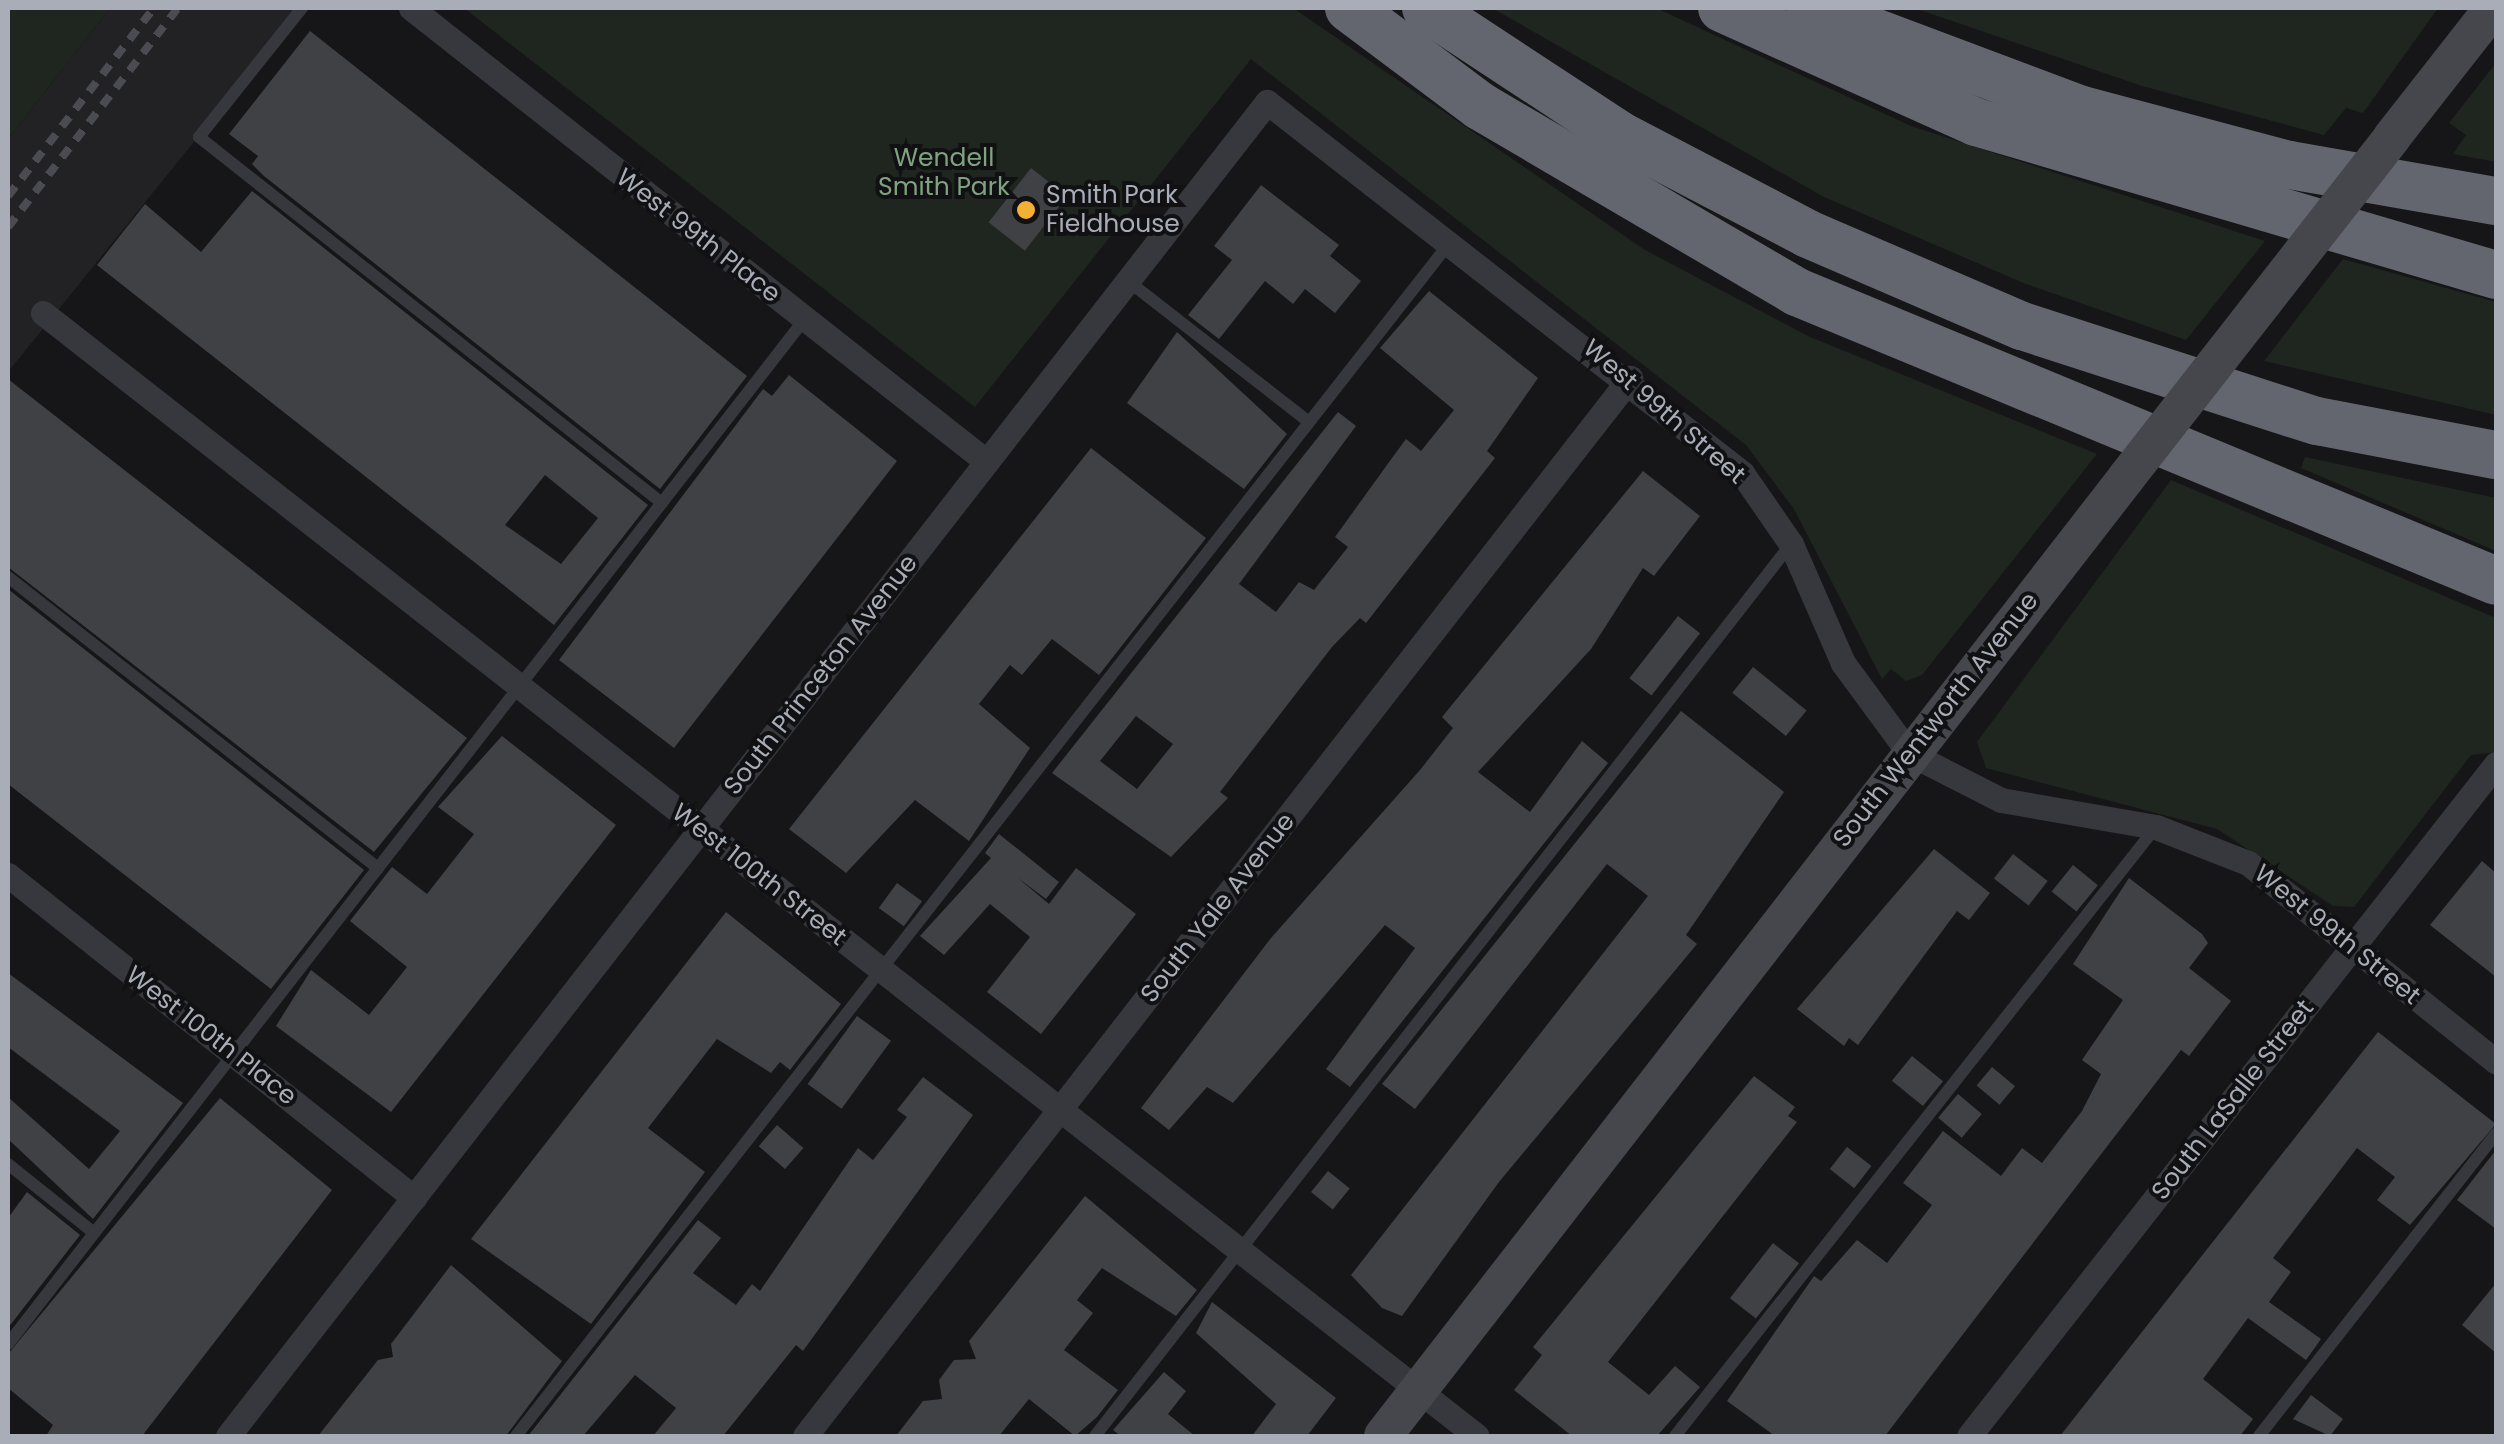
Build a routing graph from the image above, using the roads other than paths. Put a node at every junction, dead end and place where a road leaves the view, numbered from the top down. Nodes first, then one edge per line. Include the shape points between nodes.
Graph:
1 (302, 8) edge
2 (411, 8) edge
3 (1349, 8) edge
4 (1426, 8) edge
5 (1722, 8) edge
6 (1810, 8) edge
7 (2493, 8) edge
8 (1267, 102) joint
9 (2496, 200) edge
10 (1452, 240) junction
11 (2496, 275) edge
12 (1128, 281) junction
13 (43, 314) dead end
14 (804, 320) junction
15 (1630, 378) junction
16 (1310, 422) junction
17 (2496, 455) edge
18 (987, 462) junction
19 (662, 504) junction
20 (1791, 544) junction
21 (8, 577) edge
22 (2496, 581) edge
23 (519, 687) junction
24 (1909, 753) junction
25 (2496, 764) edge
26 (2156, 827) junction
27 (701, 830) junction
28 (378, 868) junction
29 (8, 875) edge
30 (2352, 948) junction
31 (880, 970) junction
32 (234, 1053) junction
33 (2496, 1062) edge
34 (1060, 1111) junction
35 (2496, 1134) edge
36 (8, 1164) edge
37 (414, 1198) junction
38 (94, 1233) junction
39 (1240, 1251) junction
40 (8, 1344) edge
41 (1419, 1391) junction
42 (228, 1436) edge
43 (516, 1436) edge
44 (805, 1436) edge
45 (1095, 1436) edge
46 (1383, 1436) edge
47 (1476, 1436) edge
48 (1675, 1436) edge
49 (1969, 1436) edge
50 (2259, 1436) edge

1 - 19 lane via 199,137
2 - 14 street, West 99th Place
3 - 22 highway via 1511,126 1797,292
4 - 17 highway via 1619,135 1808,234 2022,326 2317,421
5 - 11 highway via 1976,122
6 - 9 highway via 2082,110 2289,165
7 - 24 street, South Wentworth Avenue, bridge
8 - 10 street, West 99th Street
8 - 12 street, South Princeton Avenue
10 - 15 street, West 99th Street
10 - 16 lane
12 - 16 lane
12 - 18 street, South Princeton Avenue
13 - 23 street, West 100th Street
14 - 18 street, West 99th Place
14 - 19 lane
15 - 20 street, West 99th Street via 1742,473
15 - 34 street, South Yale Avenue
16 - 31 lane
18 - 27 street, South Princeton Avenue
19 - 23 lane
20 - 24 street, West 99th Street via 1843,663
20 - 39 lane
21 - 28 lane
23 - 27 street, West 100th Street
23 - 28 lane
24 - 26 street, West 99th Street via 2001,800
24 - 41 street, South Wentworth Avenue
25 - 30 street, South LaSalle Street
26 - 30 street, West 99th Street via 2248,863
26 - 48 lane
27 - 31 street, West 100th Street
27 - 37 street, South Princeton Avenue
28 - 32 lane
29 - 32 street, West 100th Place
30 - 33 street, West 99th Street
30 - 49 street, South LaSalle Street
31 - 34 street, West 100th Street
31 - 43 lane
32 - 37 street, West 100th Place
32 - 38 lane
34 - 39 street, West 100th Street
34 - 44 street, South Yale Avenue
35 - 50 lane
36 - 38 lane
37 - 42 street, South Princeton Avenue
38 - 40 lane
39 - 41 street, West 100th Street
39 - 45 lane
41 - 46 street, South Wentworth Avenue
41 - 47 street, West 100th Street

